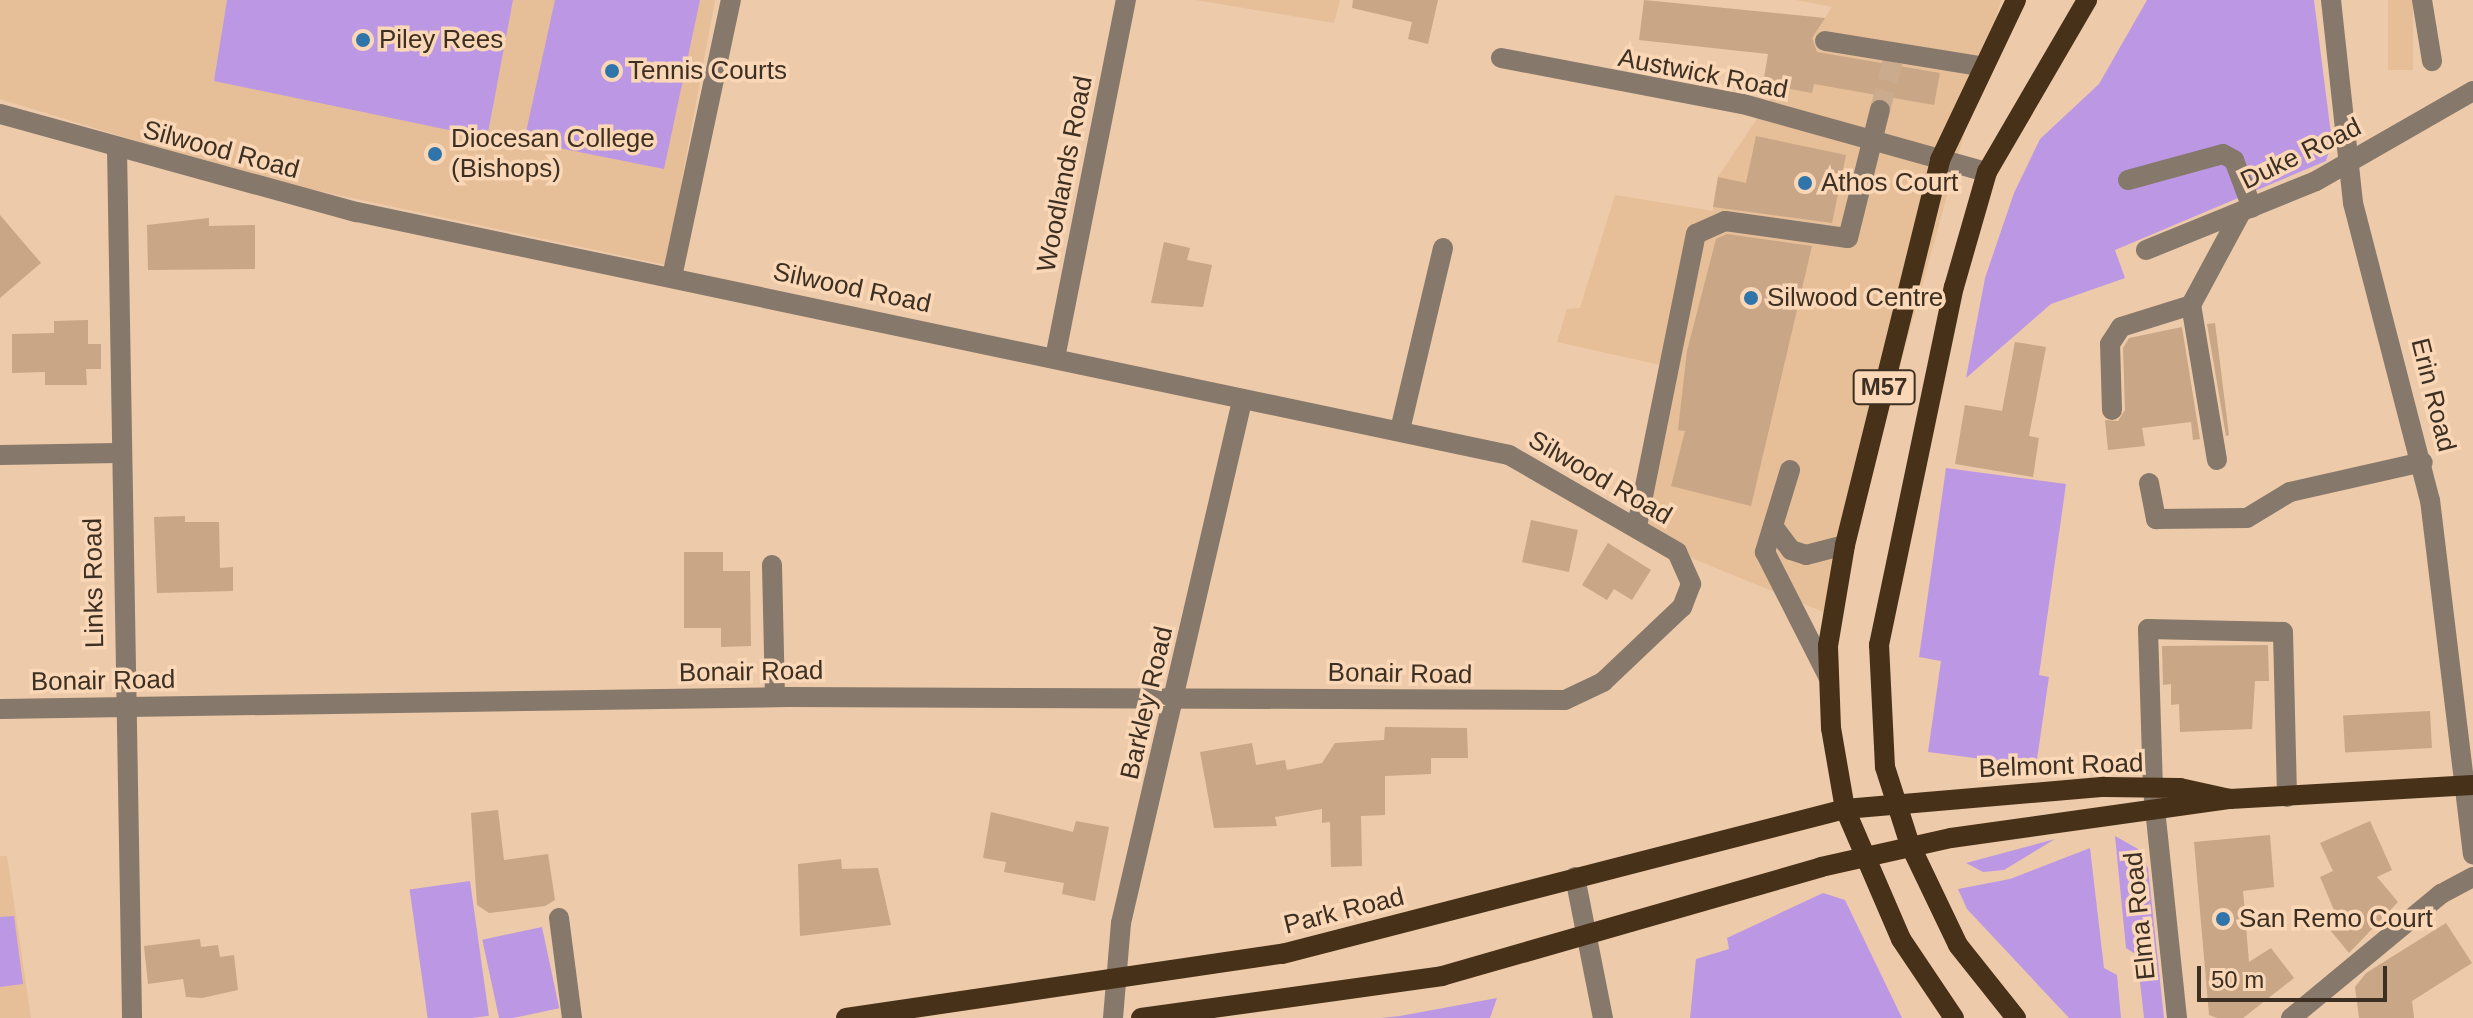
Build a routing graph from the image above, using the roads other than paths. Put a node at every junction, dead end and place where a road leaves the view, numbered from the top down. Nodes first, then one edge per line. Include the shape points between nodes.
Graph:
1 (731, 0) edge
2 (1126, 0) edge
3 (2016, 0) edge
4 (2331, 0) edge
5 (2422, 0) edge
6 (2082, 5) edge
7 (1825, 41) dead end
8 (1501, 58) dead end
9 (2432, 61) dead end
10 (1980, 66) junction
11 (2473, 91) edge
12 (1880, 110) tunnel mouth
13 (0, 114) edge
14 (1873, 140) junction
15 (117, 148) junction
16 (1940, 160) junction
17 (2347, 163) junction
18 (1987, 172) junction
19 (2128, 180) dead end
20 (2246, 210) junction
21 (1443, 248) dead end
22 (2146, 250) dead end
23 (672, 277) junction
24 (2191, 305) junction
25 (1055, 358) junction
26 (1242, 401) junction
27 (2112, 410) dead end
28 (1400, 430) junction
29 (118, 453) junction
30 (0, 455) edge
31 (2217, 460) dead end
32 (2423, 462) junction
33 (1790, 470) dead end
34 (2149, 483) dead end
35 (1637, 526) junction
36 (1773, 526) junction
37 (1845, 545) junction
38 (1677, 552) joint
39 (772, 565) dead end
40 (1828, 676) junction
41 (775, 697) junction
42 (1176, 697) junction
43 (122, 706) junction
44 (0, 709) edge
45 (2470, 786) edge
46 (2287, 797) junction
47 (2154, 799) junction
48 (1894, 802) junction
49 (1845, 809) junction
50 (1910, 845) junction
51 (2473, 854) edge
52 (1865, 856) junction
53 (1575, 877) junction
54 (2473, 877) edge
55 (559, 918) dead end
56 (1587, 938) junction
57 (1115, 982) junction
58 (132, 1018) edge
59 (572, 1018) edge
60 (846, 1018) edge
61 (1113, 1018) edge
62 (1141, 1018) edge
63 (1603, 1018) edge
64 (1954, 1018) edge
65 (2016, 1018) edge
66 (2177, 1018) edge
67 (2291, 1018) edge

1 - 23 street
2 - 25 street, Woodlands Road
3 - 10 main road, M57
4 - 17 street, Erin Road
5 - 9 street
6 - 18 main road, M57
7 - 10 street
8 - 14 street, Austwick Road via 1743,104
10 - 16 main road, M57
11 - 17 street, Duke Road
12 - 14 street
13 - 15 street, Silwood Road
14 - 16 street, Austwick Road
14 - 35 street via 1848,238 1725,221 1696,234
15 - 23 street, Silwood Road via 342,208
15 - 29 street, Links Road
16 - 18 street, Austwick Road
16 - 37 main road, M57
17 - 20 street, Duke Road
17 - 32 street, Erin Road
18 - 48 main road, M57 via 1884,608 1880,725
19 - 20 street via 2223,154 2234,160
20 - 22 street, Duke Road
20 - 24 street
21 - 28 street
23 - 25 street, Silwood Road
24 - 27 street via 2121,327 2109,360
24 - 31 street
25 - 26 street, Silwood Road
26 - 28 street, Silwood Road
26 - 42 street, Barkley Road
28 - 35 street, Silwood Road via 1529,463
29 - 30 street
29 - 43 street, Links Road
32 - 34 street via 2290,492 2247,518 2156,519
32 - 45 street, Erin Road
33 - 36 street
35 - 38 street, Silwood Road
36 - 37 street via 1791,550 1806,555
36 - 40 street via 1765,552 1770,570
37 - 40 main road, M57
38 - 42 street, Bonair Road via 1690,577 1686,601 1603,682 1565,700
39 - 41 street
40 - 49 main road, M57
41 - 42 street, Bonair Road
41 - 43 street, Bonair Road
42 - 57 street, Barkley Road via 1121,923
43 - 44 street, Bonair Road
43 - 58 street, Links Road
45 - 46 main road, Belmont Road
45 - 51 street, Erin Road
46 - 47 main road, Belmont Road
46 - 47 street, Elma Road via 2284,640 2277,627 2148,629
47 - 48 main road, Belmont Road
47 - 50 main road, Belmont Road
47 - 66 street, Elma Road
48 - 49 main road, Belmont Road
48 - 50 main road, M57
49 - 52 main road, M57
49 - 53 main road, Park Road
50 - 52 main road, Belmont Road
50 - 65 main road, M57 via 1942,917
52 - 56 main road
52 - 64 main road, M57 via 1901,939
53 - 56 street
53 - 57 main road, Park Road via 1282,954
54 - 67 street via 2441,894
55 - 59 street
56 - 62 main road via 1429,979
56 - 63 street
57 - 60 main road, Park Road
57 - 61 street, Barkley Road

